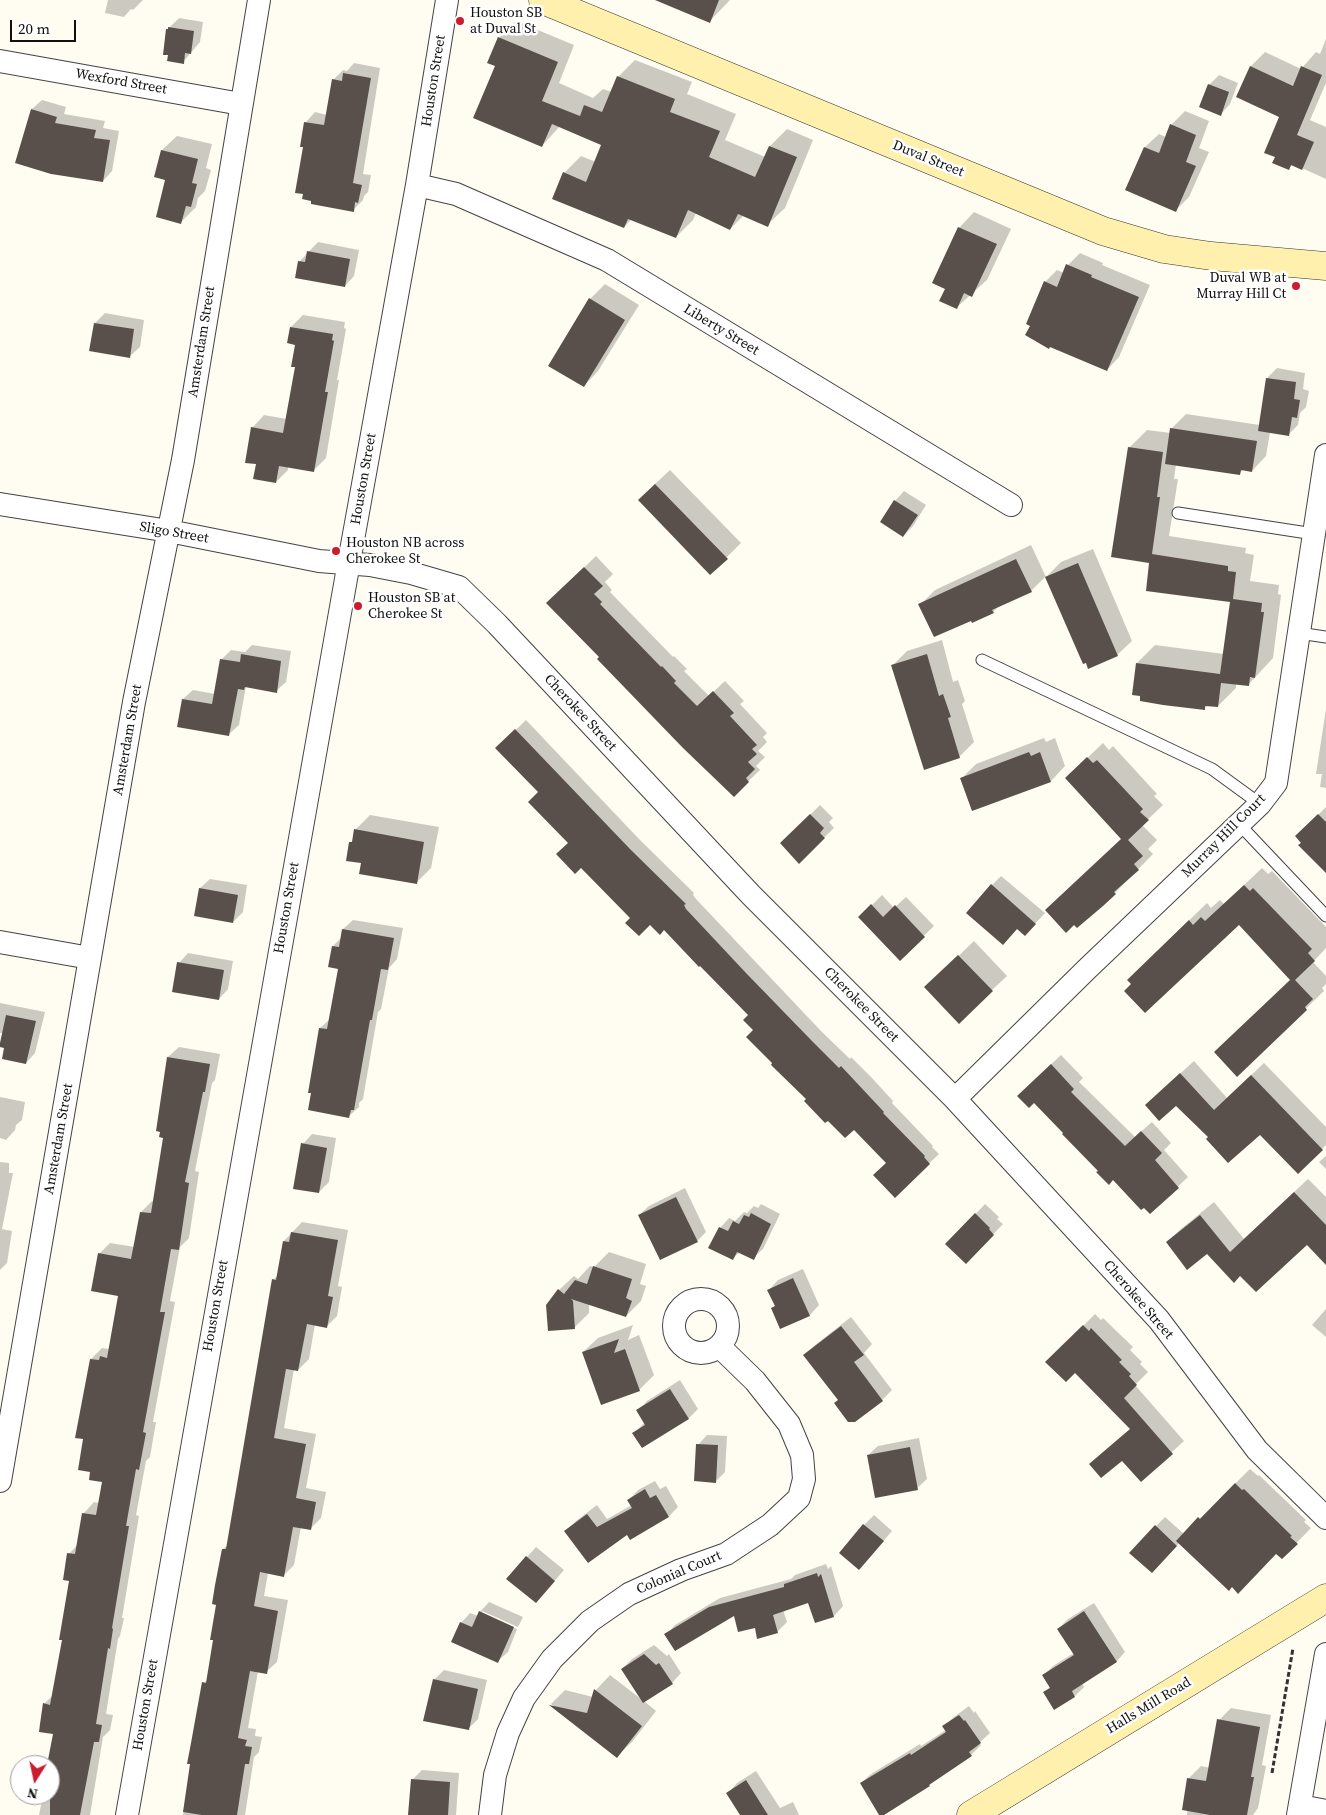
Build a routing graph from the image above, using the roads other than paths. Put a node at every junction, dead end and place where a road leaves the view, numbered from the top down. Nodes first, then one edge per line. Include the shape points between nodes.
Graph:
1 (259, 0) edge
2 (448, 0) edge
3 (543, 0) edge
4 (0, 61) edge
5 (242, 104) junction
6 (417, 185) junction
7 (1326, 266) edge
8 (1326, 455) edge
9 (0, 504) edge
10 (1011, 505) dead end
11 (1178, 513) dead end
12 (169, 531) junction
13 (1314, 534) junction
14 (348, 562) junction
15 (1299, 633) junction
16 (1326, 637) edge
17 (982, 660) dead end
18 (1260, 804) junction
19 (1239, 824) junction
20 (1326, 916) edge
21 (0, 942) edge
22 (90, 958) junction
23 (955, 1099) junction
24 (719, 1346) dead end
25 (8, 1383) edge
26 (0, 1481) edge
27 (1326, 1518) edge
28 (1326, 1598) edge
29 (1326, 1654) edge
30 (1299, 1811) edge
31 (1326, 1811) edge
32 (127, 1815) edge
33 (490, 1815) edge
34 (971, 1815) edge

1 - 5 street, Amsterdam Street
2 - 6 street, Houston Street
3 - 7 street, Duval Street via 1103,231 1164,249
4 - 5 street, Wexford Street
5 - 12 street, Amsterdam Street
6 - 10 street, Liberty Street via 456,194 607,260
6 - 14 street, Houston Street
8 - 13 street, Murray Hill Court
9 - 12 street, Sligo Street
11 - 13 lane
12 - 14 street, Sligo Street via 319,561
12 - 22 street, Amsterdam Street via 134,702
13 - 15 street, Murray Hill Court
14 - 23 street, Cherokee Street via 411,573 459,587 751,895
14 - 32 street, Houston Street
15 - 16 lane
15 - 18 street, Murray Hill Court via 1276,783
17 - 18 lane via 1212,769
18 - 19 street, Murray Hill Court
19 - 20 lane
19 - 23 street, Murray Hill Court
21 - 22 street
22 - 25 street, Amsterdam Street
23 - 27 street, Cherokee Street via 1159,1320 1257,1450
24 - 33 street, Colonial Court via 755,1381 789,1424 802,1455 804,1479 799,1498 770,1525 726,1554 629,1594 590,1621 552,1659 524,1698 508,1733 495,1775
25 - 26 street, Amsterdam Street
28 - 34 street, Halls Mill Road
29 - 30 street
30 - 31 street

